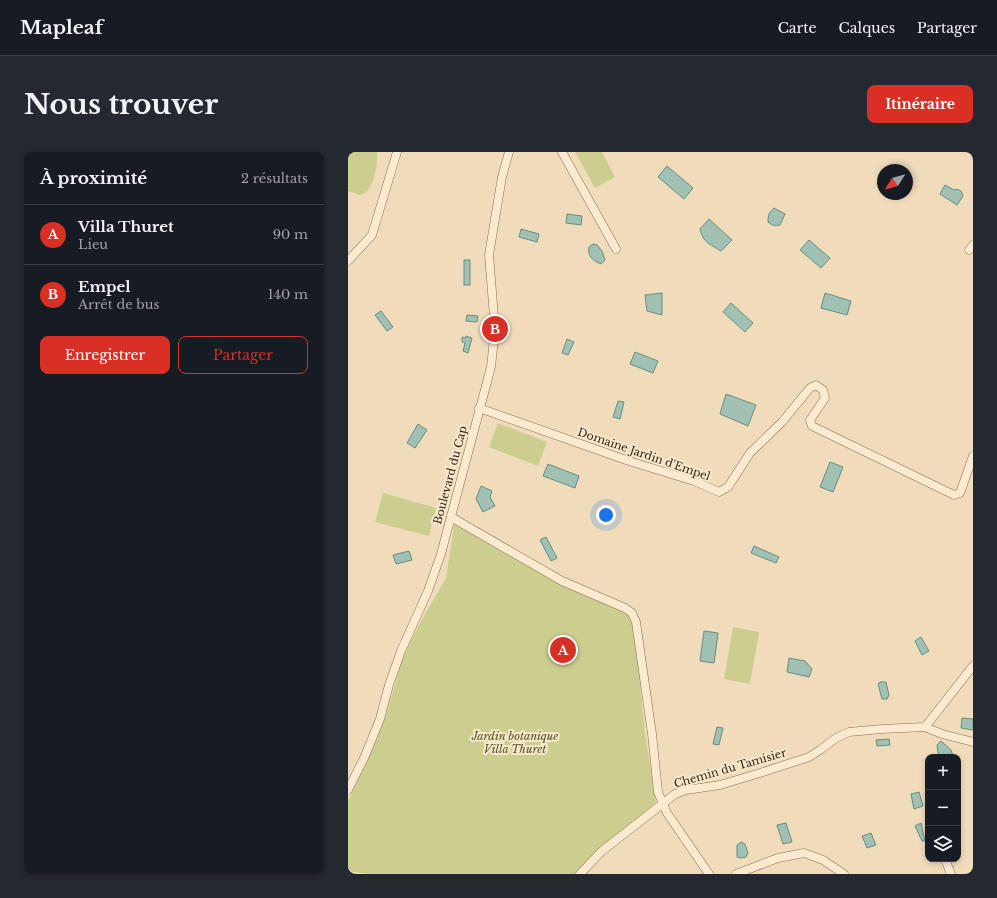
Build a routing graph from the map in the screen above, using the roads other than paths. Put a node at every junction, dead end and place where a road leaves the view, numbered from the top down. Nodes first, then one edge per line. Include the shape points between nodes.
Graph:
1 (397, 152) edge
2 (509, 152) edge
3 (562, 152) edge
4 (616, 249) dead end
5 (348, 261) edge
6 (479, 408) junction
7 (973, 456) edge
8 (451, 517) junction
9 (973, 666) edge
10 (925, 727) junction
11 (973, 742) edge
12 (348, 790) edge
13 (662, 803) junction
14 (946, 862) edge
15 (580, 874) edge
16 (709, 874) edge
17 (736, 874) edge
18 (844, 874) edge
19 (951, 874) edge

1 - 5 street via 372,235
2 - 6 street, Boulevard du Cap via 502,177 489,255 495,329 491,367
3 - 4 street
6 - 7 street, Domaine Jardin d'Empel via 629,461 694,480 719,492 728,487 750,453 782,422 810,388 816,385 823,390 825,398 810,420 812,426 954,496 960,492
6 - 8 street, Boulevard du Cap
8 - 12 street, Boulevard du Cap via 428,591 401,651 380,719
8 - 13 street via 562,581 632,613 636,622 658,792
9 - 10 street
10 - 11 street
10 - 13 street, Chemin du Tamisier via 849,732 809,757 720,785 686,790
13 - 15 street, Chemin du Tamisier via 602,851
13 - 16 street
14 - 19 street
17 - 18 street via 778,858 804,853 823,860

